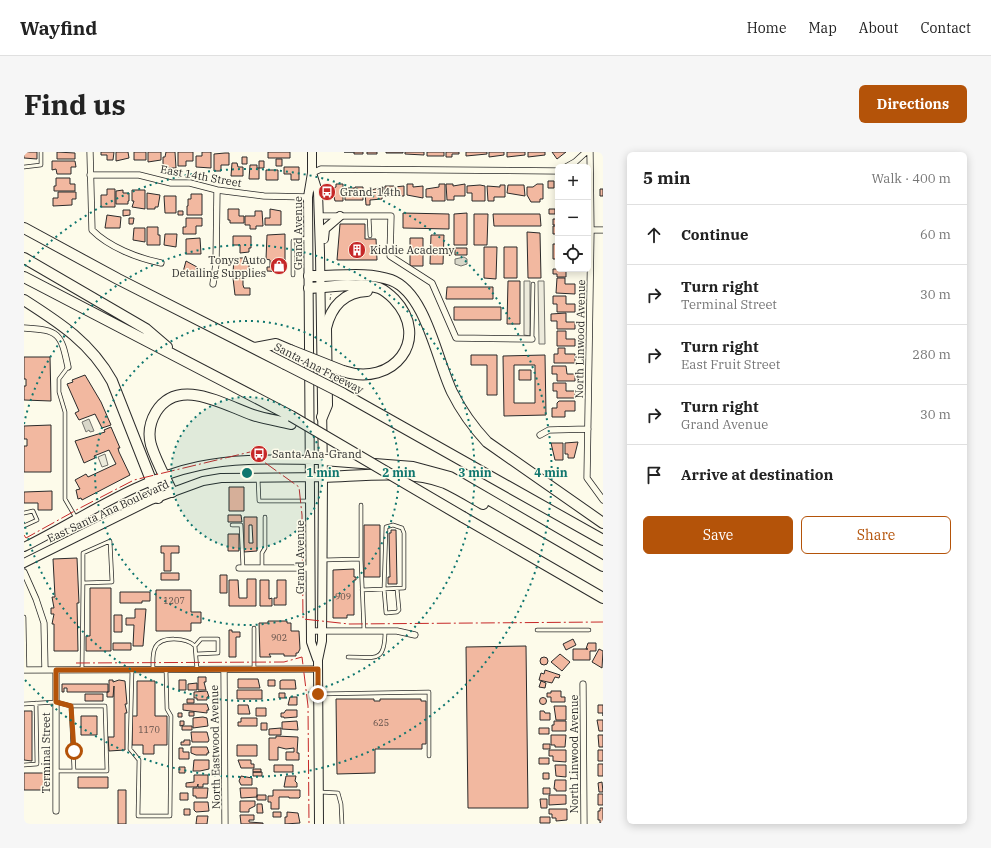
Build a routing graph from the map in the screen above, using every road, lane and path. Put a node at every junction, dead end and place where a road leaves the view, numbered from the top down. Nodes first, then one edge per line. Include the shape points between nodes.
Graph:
1 (41, 152) edge
2 (90, 152) edge
3 (312, 152) edge
4 (586, 152) edge
5 (590, 152) edge
6 (571, 164) edge
7 (24, 167) edge
8 (555, 172) edge
9 (312, 173) junction
10 (90, 175) junction
11 (217, 190) junction
12 (308, 197) junction
13 (591, 200) edge
14 (319, 216) junction
15 (340, 216) junction
16 (369, 216) junction
17 (24, 228) edge
18 (591, 230) edge
19 (603, 230) edge
20 (370, 236) dead end
21 (591, 236) edge
22 (308, 238) junction
23 (320, 253) junction
24 (24, 258) edge
25 (161, 263) dead end
26 (293, 274) dead end
27 (309, 276) junction
28 (321, 276) junction
29 (24, 277) edge
30 (213, 284) dead end
31 (533, 284) dead end
32 (321, 287) junction
33 (309, 288) junction
34 (332, 290) dead end
35 (394, 298) junction
36 (24, 300) edge
37 (332, 303) dead end
38 (24, 328) edge
39 (532, 339) joint
40 (254, 348) junction
41 (179, 358) junction
42 (68, 367) joint
43 (322, 417) junction
44 (291, 420) junction
45 (588, 429) junction
46 (540, 435) dead end
47 (310, 460) junction
48 (323, 460) junction
49 (165, 476) junction
50 (258, 478) junction
51 (310, 478) junction
52 (323, 478) junction
53 (151, 481) junction
54 (172, 492) junction
55 (158, 498) junction
56 (603, 500) edge
57 (310, 501) junction
58 (361, 505) dead end
59 (24, 513) edge
60 (265, 517) dead end
61 (77, 519) junction
62 (603, 523) edge
63 (232, 525) dead end
64 (24, 526) edge
65 (601, 540) edge
66 (24, 547) edge
67 (361, 559) junction
68 (323, 560) junction
69 (24, 563) edge
70 (603, 566) edge
71 (241, 568) joint
72 (262, 568) junction
73 (311, 568) junction
74 (24, 572) edge
75 (603, 573) edge
76 (84, 583) junction
77 (384, 589) junction
78 (397, 589) junction
79 (362, 590) junction
80 (603, 598) edge
81 (24, 617) edge
82 (254, 628) dead end
83 (537, 630) dead end
84 (588, 630) dead end
85 (311, 631) junction
86 (322, 631) junction
87 (364, 631) junction
88 (385, 631) junction
89 (415, 635) dead end
90 (195, 646) junction
91 (197, 654) junction
92 (348, 656) dead end
93 (318, 660) junction
94 (254, 669) junction
95 (318, 669) junction
96 (24, 670) edge
97 (45, 670) junction
98 (56, 670) junction
99 (82, 670) junction
100 (132, 670) junction
101 (153, 670) junction
102 (166, 670) junction
103 (197, 670) junction
104 (224, 670) junction
105 (583, 684) dead end
106 (318, 694) junction
107 (56, 702) junction
108 (36, 703) junction
109 (24, 704) edge
110 (71, 706) junction
111 (429, 756) dead end
112 (24, 765) edge
113 (56, 771) junction
114 (74, 771) junction
115 (319, 792) junction
116 (56, 811) dead end
117 (226, 824) edge
118 (319, 824) edge
119 (342, 824) edge
120 (584, 824) edge

1 - 7 lane via 41,165
2 - 10 street
3 - 9 main road
4 - 6 street
5 - 13 street, North Linwood Avenue
8 - 9 street via 321,169
9 - 12 main road, Grand Avenue
9 - 14 main road, Grand Avenue via 318,192
10 - 11 street, East 14th Street via 139,175
10 - 25 street via 92,230 101,238 144,260
11 - 12 street, East 14th Street via 264,196
11 - 30 street via 216,264
12 - 22 main road, Grand Avenue
14 - 15 street
14 - 23 main road, Grand Avenue
15 - 16 street
15 - 23 main road via 325,229 324,244
16 - 20 lane
16 - 39 street via 391,216 390,256 432,283 456,338
17 - 40 highway, Santa Ana Freeway
18 - 19 street
21 - 45 street, North Linwood Avenue
22 - 26 lane via 293,241
22 - 27 main road, Grand Avenue
23 - 28 main road, Grand Avenue
24 - 41 highway via 146,329
27 - 28 highway
27 - 33 main road, Grand Avenue
28 - 32 main road, Grand Avenue
28 - 62 highway via 377,276 392,280 407,291 425,322 452,392 480,434 487,442
29 - 41 highway
31 - 39 lane
32 - 33 highway
32 - 35 highway via 370,287 388,292
32 - 43 main road, Grand Avenue
33 - 47 main road, Grand Avenue
34 - 37 path
35 - 40 highway, bridge via 405,313 408,342 400,358 388,369 373,375 353,375 276,344
35 - 43 highway via 378,292 364,291 348,295 333,308 326,328 326,405
36 - 53 highway via 80,339 106,370
38 - 42 street via 52,331 64,347
40 - 65 highway, Santa Ana Freeway, bridge via 342,393
41 - 44 highway
42 - 61 lane via 62,374 59,385 64,412 64,493
43 - 48 main road, Grand Avenue
44 - 49 highway via 254,416 199,395 174,397 160,406 150,426 151,445
44 - 80 highway, bridge via 312,429
45 - 46 street via 549,430
45 - 56 street, North Linwood Avenue via 588,478
47 - 48 main road, East Santa Ana Boulevard
47 - 49 main road, East Santa Ana Boulevard via 222,462
47 - 51 main road, Grand Avenue
48 - 52 main road, Grand Avenue
48 - 70 highway via 413,467 450,477
49 - 53 main road, East Santa Ana Boulevard
49 - 54 highway
50 - 51 main road, East Santa Ana Boulevard
50 - 54 main road, East Santa Ana Boulevard via 221,478
50 - 57 lane via 259,501
51 - 52 main road, East Santa Ana Boulevard
51 - 57 main road, Grand Avenue
52 - 68 main road, Grand Avenue
52 - 75 highway via 411,476 446,484
53 - 55 highway
53 - 61 main road, East Santa Ana Boulevard
54 - 55 main road, East Santa Ana Boulevard
55 - 69 main road, East Santa Ana Boulevard
57 - 73 main road, Grand Avenue
58 - 67 lane
59 - 64 lane via 33,511 37,520
60 - 72 lane
61 - 66 main road, East Santa Ana Boulevard
63 - 71 lane via 241,526
67 - 68 lane
67 - 79 lane
68 - 86 main road, Grand Avenue
71 - 72 street
72 - 73 street
73 - 85 main road, Grand Avenue
74 - 97 street via 44,623
76 - 76 lane via 112,582 110,541 83,553
76 - 99 lane
77 - 78 lane
77 - 78 lane via 386,612 399,610
77 - 78 lane via 386,527 393,524 402,528 404,533 404,588
77 - 79 lane
79 - 87 lane
81 - 96 lane
82 - 94 lane
83 - 84 lane
85 - 86 street
85 - 93 main road, Grand Avenue via 311,642
86 - 87 street
86 - 93 main road, Grand Avenue
87 - 88 street
88 - 89 street
88 - 92 lane via 381,654 376,657
90 - 91 lane
90 - 91 lane via 201,639 218,639 218,653
90 - 101 lane via 183,640 162,641 155,648
91 - 103 lane
93 - 95 main road, Grand Avenue
94 - 95 street
94 - 104 street
95 - 106 main road, Grand Avenue
96 - 97 street
97 - 98 street
98 - 99 street
98 - 107 street, Terminal Street
99 - 100 street
100 - 101 street
100 - 102 lane via 130,749 139,760 138,816 170,816 172,716 167,709
101 - 102 street
102 - 103 street
103 - 104 street
104 - 117 street, North Eastwood Avenue
105 - 120 street, North Linwood Avenue
106 - 111 lane via 428,692
106 - 115 main road, Grand Avenue
107 - 108 lane
107 - 110 lane
107 - 113 street, Terminal Street
108 - 109 lane
108 - 112 lane via 37,764
110 - 114 lane
110 - 114 lane via 105,706 107,771
113 - 114 lane
113 - 116 street, Terminal Street
115 - 118 main road, Grand Avenue
115 - 119 lane via 338,793

